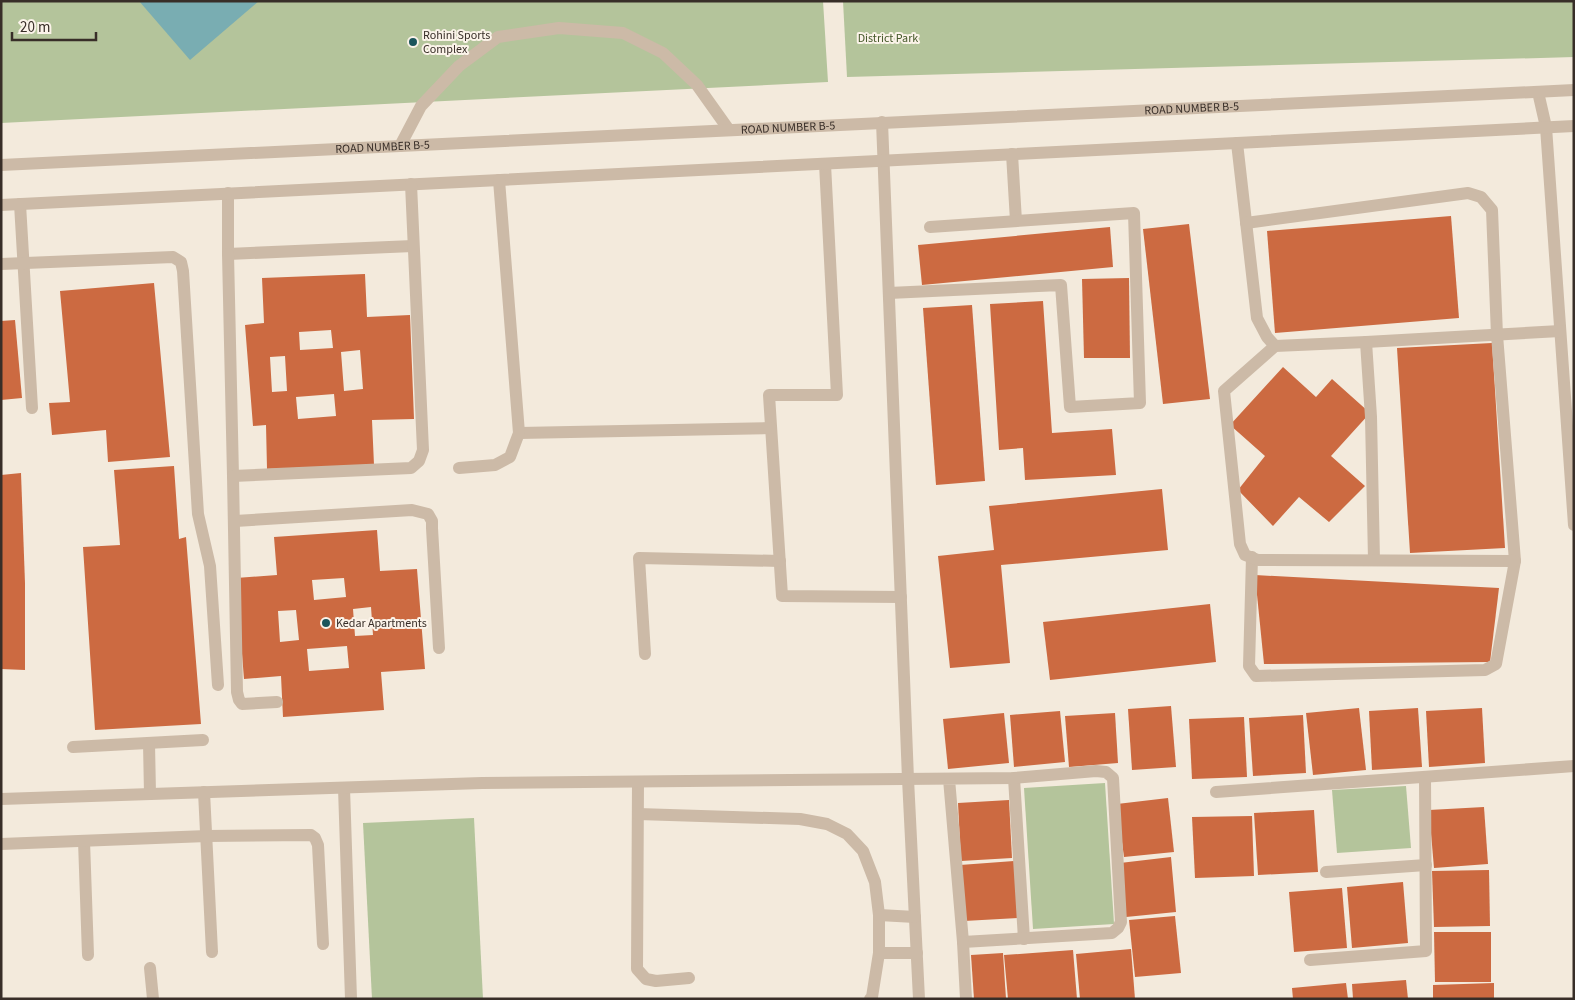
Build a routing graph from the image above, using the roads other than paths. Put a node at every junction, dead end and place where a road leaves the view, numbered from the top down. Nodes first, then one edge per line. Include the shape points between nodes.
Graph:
1 (1574, 90) edge
2 (1538, 92) junction
3 (882, 122) junction
4 (1574, 126) edge
5 (1546, 127) junction
6 (729, 130) junction
7 (1237, 143) junction
8 (400, 146) junction
9 (1012, 154) junction
10 (884, 160) junction
11 (825, 164) junction
12 (1, 165) edge
13 (499, 180) junction
14 (410, 184) junction
15 (228, 193) junction
16 (20, 204) junction
17 (1, 205) edge
18 (1016, 221) junction
19 (1246, 224) junction
20 (930, 227) dead end
21 (413, 246) junction
22 (228, 254) junction
23 (23, 262) junction
24 (1, 264) edge
25 (889, 293) junction
26 (1560, 331) junction
27 (1497, 335) junction
28 (1366, 342) junction
29 (1276, 346) junction
30 (32, 408) dead end
31 (771, 428) junction
32 (519, 434) junction
33 (459, 468) dead end
34 (233, 476) junction
35 (235, 521) junction
36 (1574, 525) edge
37 (1252, 558) junction
38 (1374, 560) junction
39 (780, 561) junction
40 (1515, 561) junction
41 (901, 597) junction
42 (438, 648) dead end
43 (645, 654) dead end
44 (218, 685) dead end
45 (277, 702) dead end
46 (203, 740) dead end
47 (149, 743) junction
48 (73, 747) dead end
49 (1574, 766) edge
50 (1425, 777) junction
51 (1014, 778) junction
52 (908, 779) junction
53 (949, 779) junction
54 (638, 782) junction
55 (344, 788) junction
56 (204, 792) junction
57 (1216, 792) dead end
58 (150, 794) junction
59 (1, 799) edge
60 (638, 814) junction
61 (207, 836) junction
62 (84, 841) junction
63 (1, 844) edge
64 (1426, 865) junction
65 (1326, 872) dead end
66 (879, 915) junction
67 (915, 917) junction
68 (1024, 939) junction
69 (963, 942) junction
70 (323, 944) dead end
71 (212, 952) dead end
72 (879, 953) junction
73 (917, 953) junction
74 (88, 956) dead end
75 (1310, 960) dead end
76 (150, 968) dead end
77 (689, 978) dead end
78 (153, 999) edge
79 (351, 999) edge
80 (870, 999) edge
81 (919, 999) edge
82 (966, 999) edge

1 - 2 street, ROAD NUMBER B-5
2 - 3 street, ROAD NUMBER B-5
2 - 5 street
3 - 6 street, ROAD NUMBER B-5
3 - 10 street
4 - 5 street
5 - 7 street
5 - 26 street
6 - 8 street, ROAD NUMBER B-5
6 - 8 street via 697,85 663,53 622,33 559,28 498,37 459,66 421,106
7 - 9 street
7 - 19 street
8 - 12 street, ROAD NUMBER B-5
9 - 10 street
9 - 18 street
10 - 11 street
10 - 25 street
11 - 13 street
11 - 31 street via 836,395 769,396
13 - 14 street
13 - 32 street
14 - 15 street
14 - 21 street
15 - 16 street
15 - 22 street
16 - 17 street
16 - 23 street
18 - 20 street
18 - 25 street via 1134,214 1140,403 1070,407 1061,285
19 - 27 street via 1468,193 1481,197 1492,210
19 - 29 street via 1257,318
21 - 22 street
21 - 34 street via 423,450 419,461 411,468
22 - 34 street
23 - 24 street
23 - 30 street
23 - 44 street via 173,257 181,262 198,514 210,566
25 - 41 street
26 - 27 street
26 - 36 street
27 - 28 street
27 - 40 street
28 - 29 street
28 - 38 street
29 - 37 street via 1224,391 1240,544 1245,555
31 - 32 street
31 - 39 street
32 - 33 street via 510,457 495,465
34 - 35 street
35 - 42 street via 412,510 428,514 432,521
35 - 45 street via 237,692 242,704
37 - 38 street
37 - 40 street via 1249,666 1256,676 1485,670 1496,664
38 - 40 street
39 - 41 street via 782,596
39 - 43 street via 639,558
41 - 52 street
46 - 47 street
47 - 48 street
47 - 58 street
49 - 50 street
50 - 57 street
50 - 64 street
51 - 53 street
51 - 68 street
51 - 68 street via 1096,772 1106,772 1113,778 1121,922 1118,928 1112,933
52 - 53 street
52 - 54 street
52 - 67 street
53 - 69 street
54 - 55 street
54 - 60 street
55 - 56 street
55 - 79 street
56 - 58 street
56 - 61 street
58 - 59 street
60 - 66 street via 800,819 827,824 847,834 863,851 875,882
60 - 77 street via 637,970 646,979 656,981
61 - 62 street
61 - 70 street via 311,835 316,838
61 - 71 street
62 - 63 street
62 - 74 street
64 - 65 street
64 - 75 street via 1426,951
66 - 67 street
66 - 72 street
67 - 73 street
68 - 69 street
69 - 82 street
72 - 73 street
72 - 80 street
73 - 81 street
76 - 78 street

